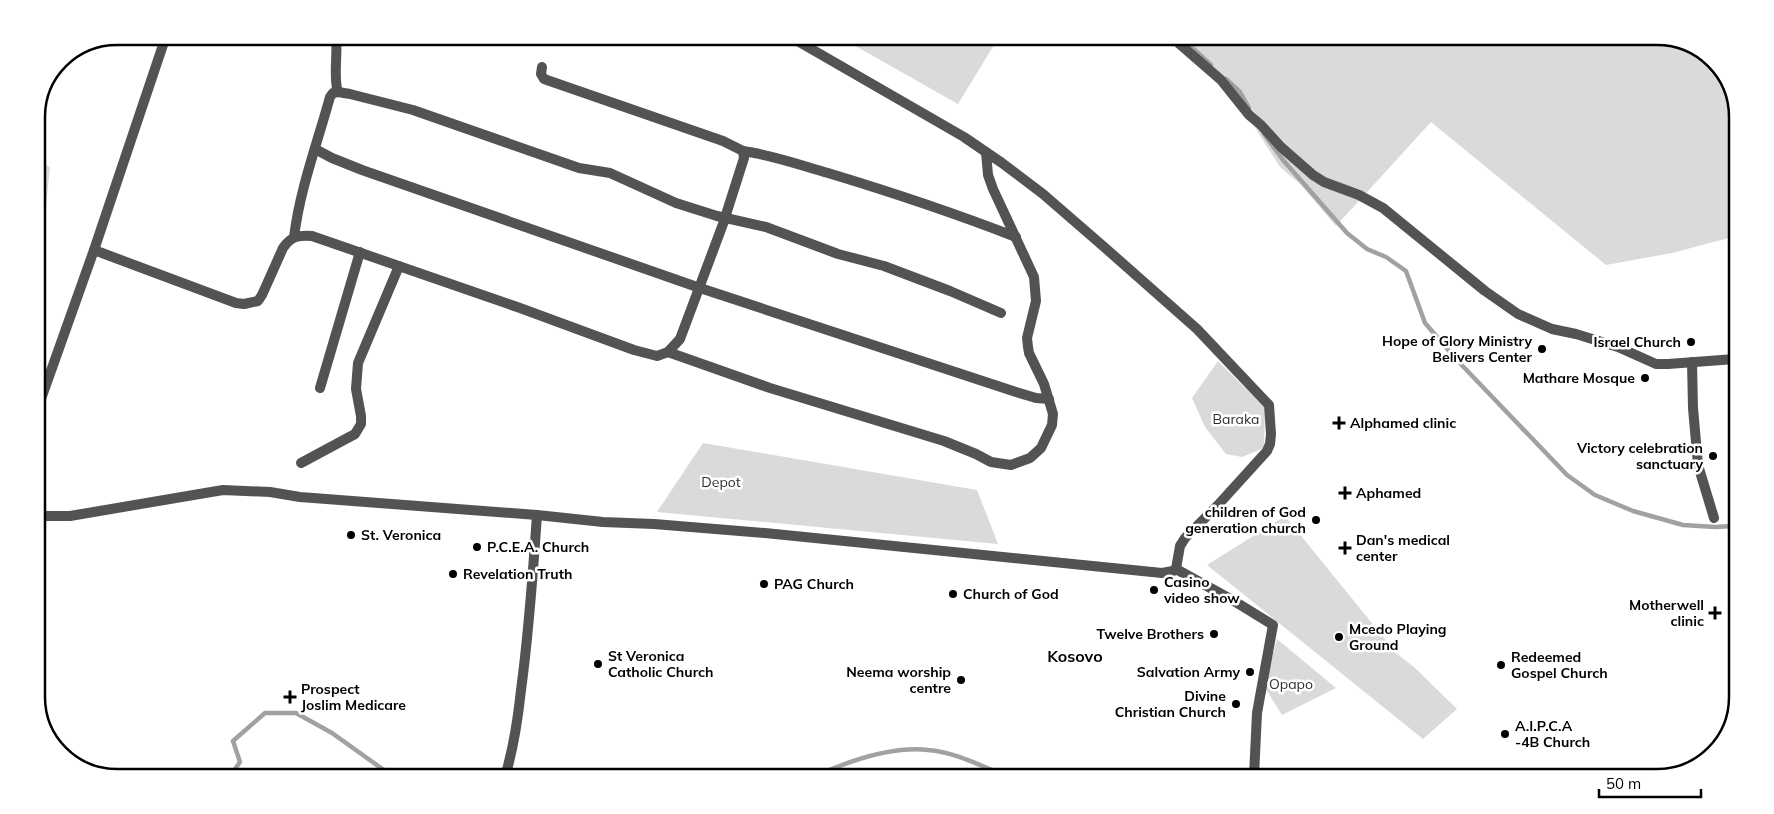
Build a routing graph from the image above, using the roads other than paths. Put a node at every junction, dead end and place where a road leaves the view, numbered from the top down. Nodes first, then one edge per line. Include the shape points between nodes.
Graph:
1 (163, 45) edge
2 (337, 45) edge
3 (804, 45) edge
4 (1181, 45) edge
5 (542, 67) dead end
6 (338, 92) junction
7 (315, 148) junction
8 (743, 151) junction
9 (986, 152) junction
10 (726, 218) junction
11 (294, 237) junction
12 (1016, 237) junction
13 (94, 250) junction
14 (360, 252) junction
15 (399, 266) junction
16 (700, 288) junction
17 (1001, 313) dead end
18 (668, 352) junction
19 (1729, 359) edge
20 (1692, 362) junction
21 (320, 388) dead end
22 (45, 389) edge
23 (1049, 399) junction
24 (301, 463) dead end
25 (537, 515) junction
26 (45, 516) edge
27 (1714, 518) dead end
28 (1176, 569) junction
29 (507, 769) edge
30 (1254, 769) edge

1 - 13 street
2 - 6 street
3 - 9 street
4 - 20 street via 1221,80 1250,115 1313,175 1383,208 1518,314 1552,329 1609,344 1656,364
5 - 8 street via 544,79 723,141
6 - 7 street via 330,97
6 - 10 street via 413,110 579,168 610,173 676,203
7 - 11 street via 298,208
7 - 16 street via 362,170
8 - 10 street via 744,158
8 - 12 street via 782,159 878,189
9 - 12 street via 988,175
9 - 28 street via 1056,205 1198,329 1269,405 1271,434 1267,451 1185,538 1180,546
10 - 16 street
10 - 17 street via 766,227 838,254 884,266
11 - 13 street via 283,248 258,301 244,304 186,286
11 - 14 street via 312,236
12 - 23 street via 1036,287 1027,338 1029,353
13 - 22 street
14 - 15 street
14 - 21 street
15 - 18 street via 634,350 657,356
15 - 24 street via 358,363 356,389 360,424 355,434
16 - 18 street via 680,339
16 - 23 street via 1016,392
18 - 23 street via 770,388 944,441 997,464 1020,463 1041,448 1052,425
19 - 20 street
20 - 27 street via 1698,465
25 - 26 street via 223,490 70,516
25 - 28 street via 765,533 1162,573
25 - 29 street via 524,672 514,747
28 - 30 street via 1273,625 1257,713

